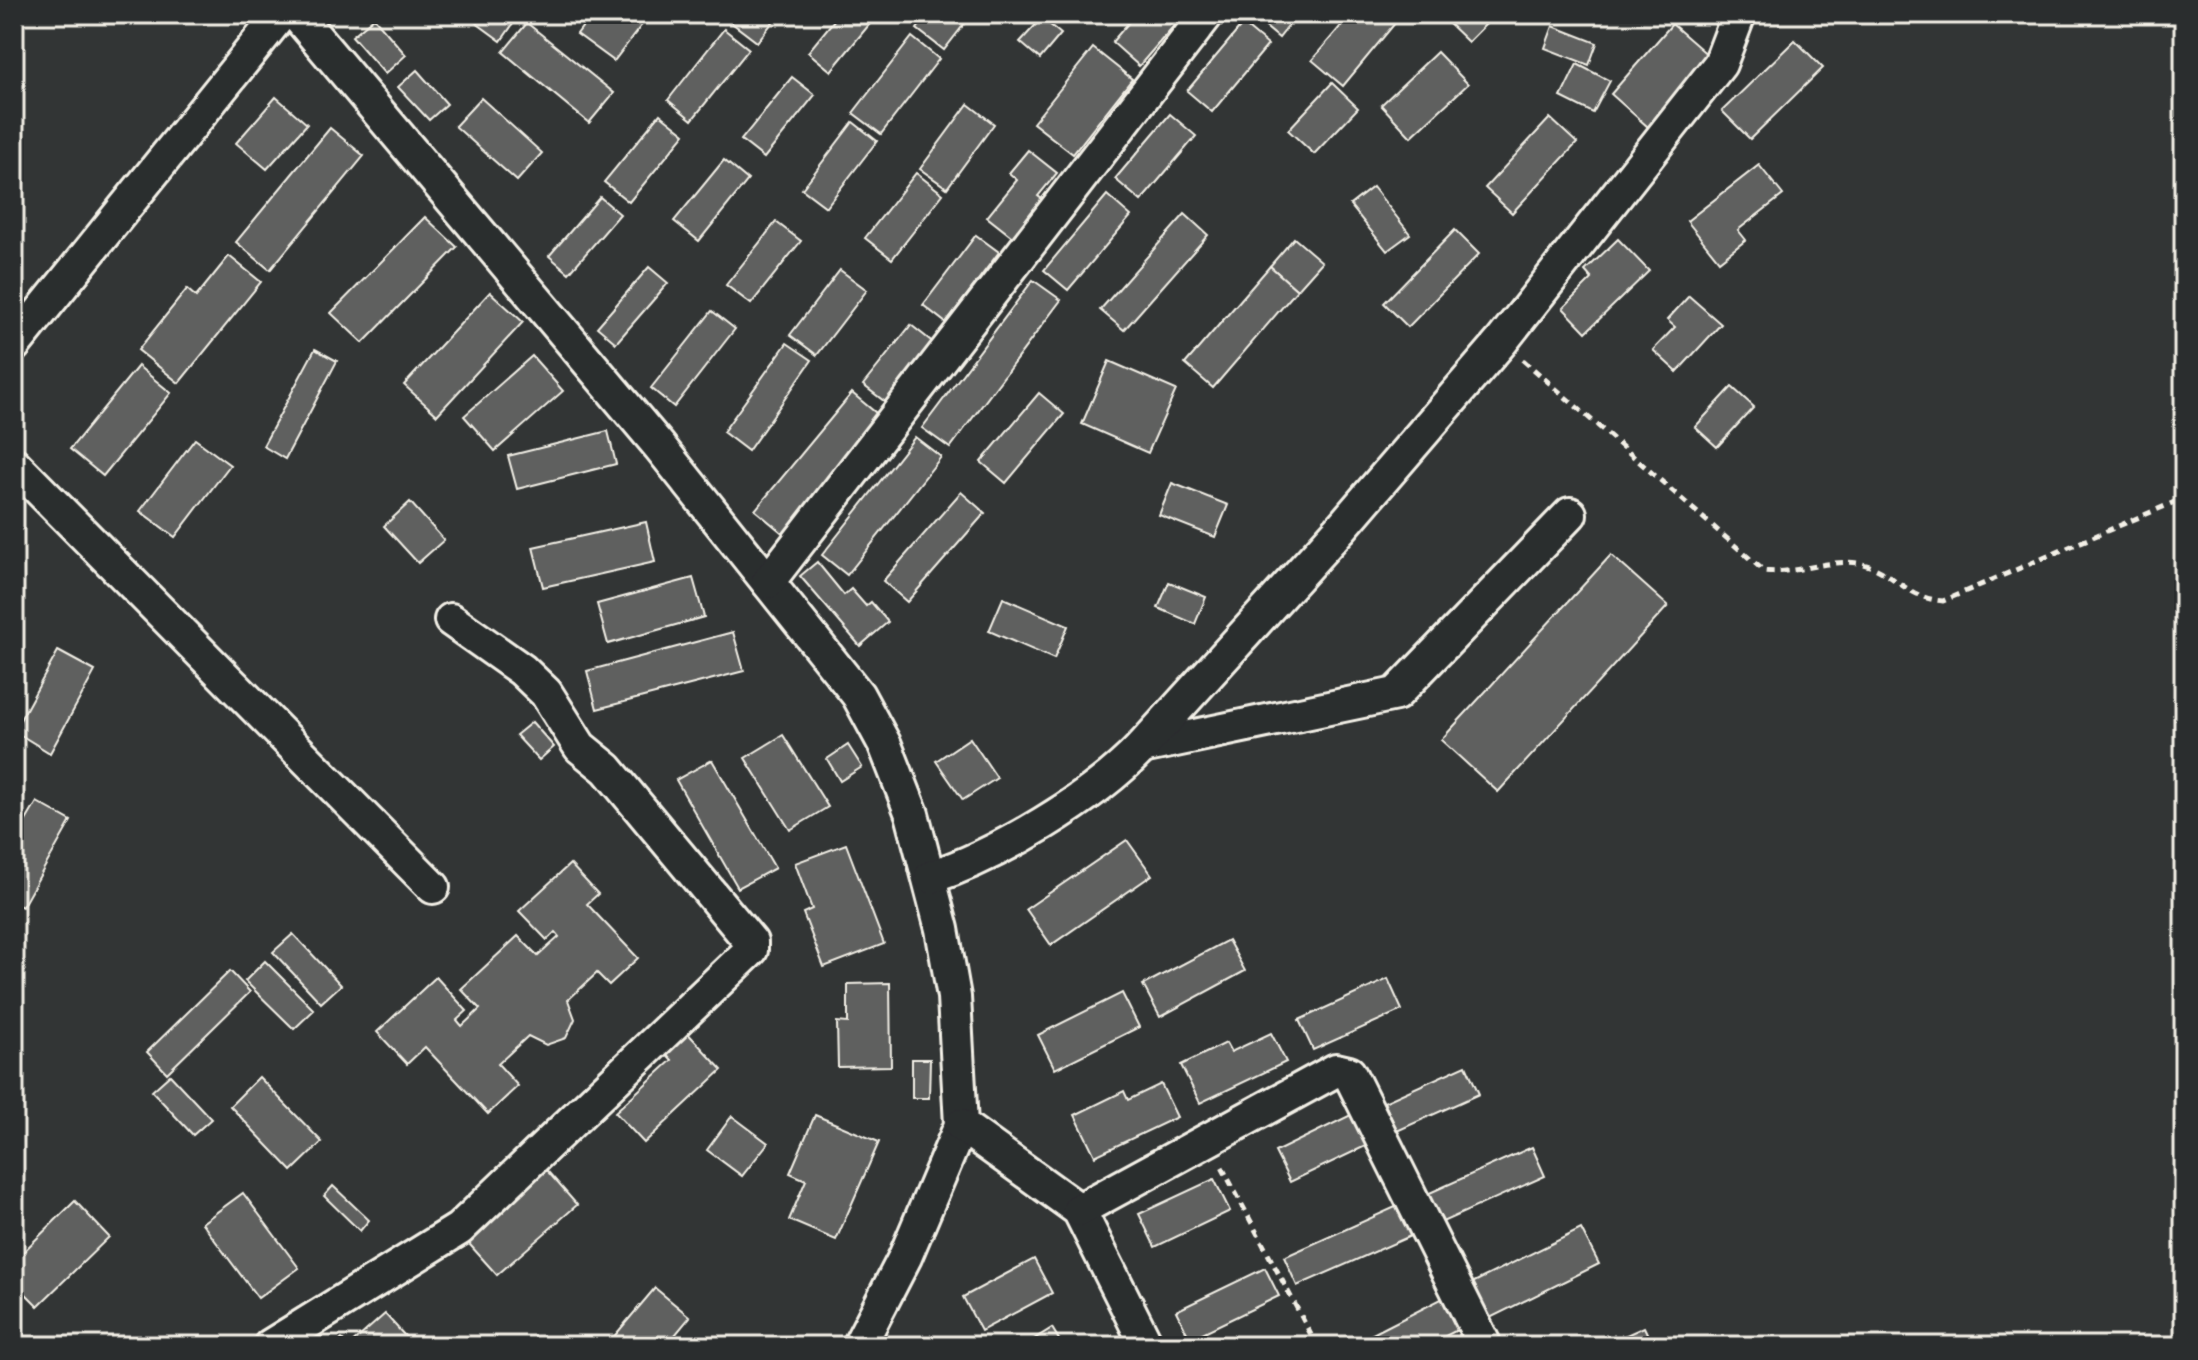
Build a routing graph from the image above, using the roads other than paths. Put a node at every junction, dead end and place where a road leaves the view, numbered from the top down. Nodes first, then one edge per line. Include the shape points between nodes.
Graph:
1 (281, 14) edge
2 (296, 14) edge
3 (1207, 14) edge
4 (1739, 14) edge
5 (14, 345) edge
6 (14, 464) edge
7 (1570, 514) dead end
8 (768, 582) junction
9 (451, 620) dead end
10 (1142, 747) junction
11 (931, 877) junction
12 (433, 887) dead end
13 (961, 1125) junction
14 (1079, 1210) junction
15 (270, 1346) edge
16 (859, 1346) edge
17 (1147, 1346) edge
18 (1485, 1346) edge

1 - 5 street
2 - 8 street
3 - 8 street
4 - 10 street via 1720,64 1501,342
6 - 12 street
7 - 10 street via 1396,694
8 - 11 street via 858,695 885,745
9 - 15 street via 546,693 580,747 607,769 751,942 751,950 459,1229
10 - 11 street via 1051,817 972,863
11 - 13 street via 954,997
13 - 14 street
13 - 16 street via 905,1257
14 - 17 street
14 - 18 street via 1336,1070 1349,1073

